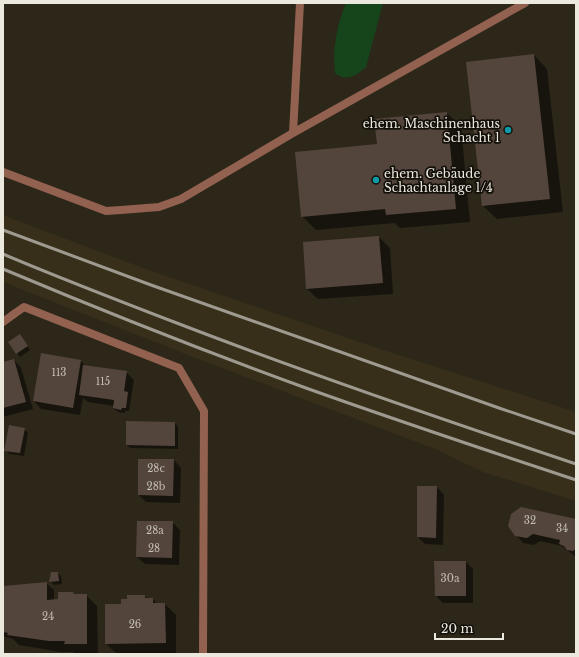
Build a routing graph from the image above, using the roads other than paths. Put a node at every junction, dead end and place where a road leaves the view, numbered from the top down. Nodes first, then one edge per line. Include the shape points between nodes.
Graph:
1 (300, 3) edge
2 (525, 3) edge
3 (293, 133) junction
4 (3, 172) edge
5 (3, 322) edge
6 (203, 654) edge

1 - 3 street
2 - 3 street
3 - 4 street via 181,199 159,207 106,210
5 - 6 street via 24,307 179,368 204,411

